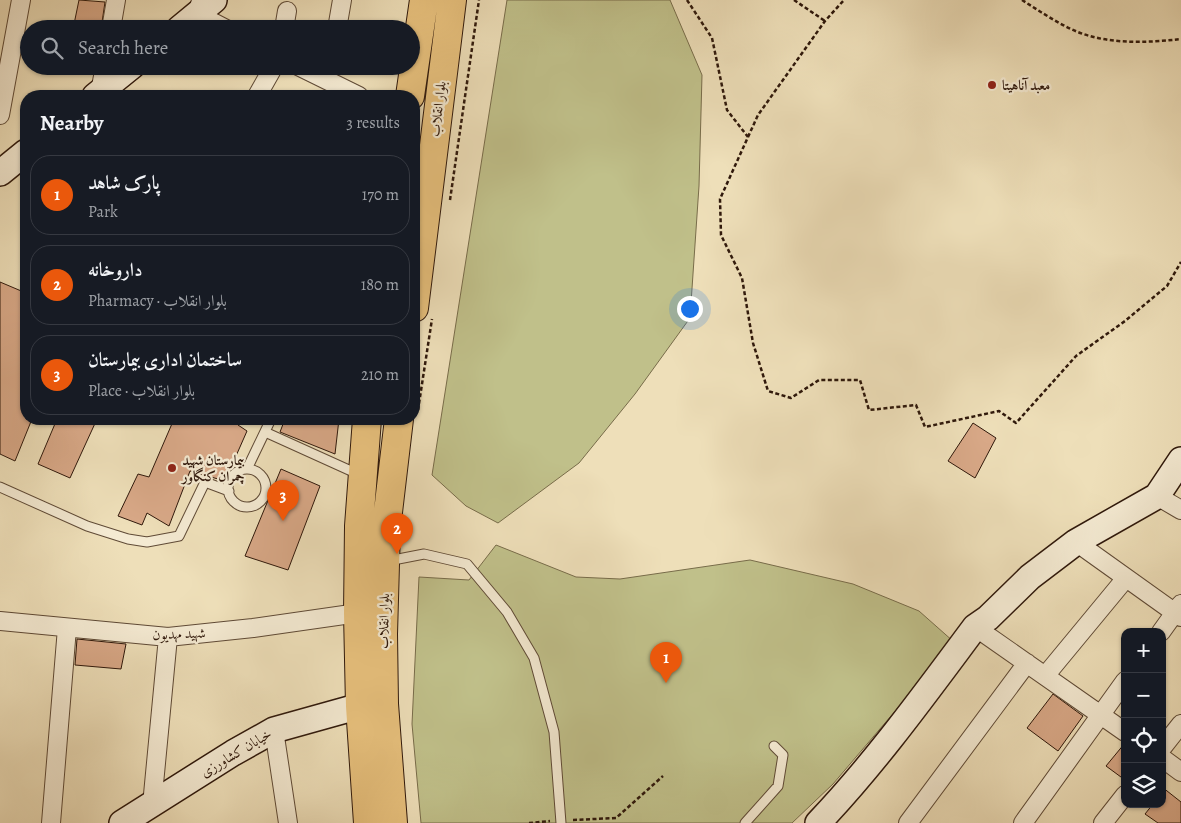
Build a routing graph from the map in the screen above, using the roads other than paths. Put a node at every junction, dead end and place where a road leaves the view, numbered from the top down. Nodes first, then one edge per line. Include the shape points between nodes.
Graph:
1 (20, 0) edge
2 (116, 0) edge
3 (342, 0) edge
4 (424, 0) edge
5 (452, 0) edge
6 (198, 11) edge
7 (287, 11) dead end
8 (113, 20) edge
9 (212, 20) edge
10 (286, 20) edge
11 (339, 20) edge
12 (420, 27) edge
13 (104, 75) edge
14 (123, 75) edge
15 (269, 75) edge
16 (331, 75) edge
17 (413, 75) edge
18 (103, 90) edge
19 (108, 90) edge
20 (260, 90) edge
21 (351, 90) edge
22 (411, 90) edge
23 (0, 114) edge
24 (420, 259) edge
25 (268, 425) edge
26 (367, 425) edge
27 (397, 425) edge
28 (265, 432) junction
29 (1181, 460) edge
30 (247, 469) junction
31 (363, 476) junction
32 (0, 486) edge
33 (228, 491) junction
34 (1157, 496) junction
35 (1181, 510) edge
36 (1076, 542) junction
37 (385, 562) junction
38 (1126, 578) junction
39 (1179, 611) edge
40 (358, 613) junction
41 (0, 621) edge
42 (975, 627) junction
43 (67, 628) junction
44 (1164, 628) edge
45 (168, 637) junction
46 (1027, 663) junction
47 (1045, 676) junction
48 (1121, 686) edge
49 (360, 706) junction
50 (1100, 715) junction
51 (1181, 724) edge
52 (1121, 729) edge
53 (274, 730) junction
54 (1166, 743) edge
55 (774, 746) dead end
56 (1166, 761) edge
57 (1181, 772) edge
58 (1121, 800) edge
59 (152, 805) junction
60 (561, 822) edge
61 (51, 823) edge
62 (122, 823) edge
63 (288, 823) edge
64 (368, 823) edge
65 (393, 823) edge
66 (744, 823) edge
67 (818, 823) edge
68 (908, 823) edge
69 (1023, 823) edge
70 (1103, 823) edge

1 - 23 street
2 - 8 street
3 - 11 street
4 - 12 main road, بلوار انقلاب
5 - 24 main road, بلوار انقلاب
6 - 9 street
7 - 10 street
13 - 18 street
14 - 19 street
15 - 20 street
16 - 21 street
17 - 22 main road, بلوار انقلاب
25 - 28 lane
26 - 31 main road, بلوار انقلاب
27 - 37 main road, بلوار انقلاب
28 - 30 lane
28 - 31 lane
29 - 34 street
30 - 33 lane via 231,478
30 - 33 lane via 263,477 266,488 263,499 253,506 240,506
31 - 40 main road, بلوار انقلاب
32 - 33 lane via 87,526 146,542 179,536 205,482
34 - 35 street
34 - 36 street
36 - 38 street
36 - 42 street via 1030,577
37 - 60 lane via 424,554 467,564 507,612 534,658 554,732
37 - 65 main road, بلوار انقلاب via 384,704
38 - 39 street
38 - 47 street
39 - 44 street
40 - 45 street, شهید مهدیون
40 - 49 main road, بلوار انقلاب
41 - 43 street, شهید مهدیون
42 - 46 street
42 - 67 street via 886,747
43 - 45 street, شهید مهدیون
43 - 61 street
45 - 59 street
46 - 47 street
46 - 68 street
47 - 50 street
48 - 50 street
49 - 53 street, خیابان کشاورزی
49 - 64 main road, بلوار انقلاب
50 - 52 street
50 - 69 street
51 - 54 street
53 - 59 street, خیابان کشاورزی
53 - 63 street
55 - 66 lane via 783,755 778,786
56 - 57 street
58 - 70 street
59 - 62 street, خیابان کشاورزی

